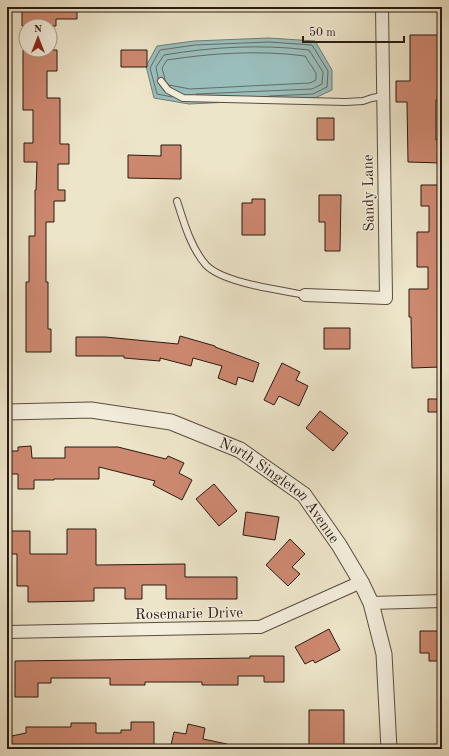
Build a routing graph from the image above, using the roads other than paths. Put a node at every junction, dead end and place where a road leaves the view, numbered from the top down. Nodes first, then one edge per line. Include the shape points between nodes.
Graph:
1 (382, 7) edge
2 (161, 81) dead end
3 (383, 96) junction
4 (177, 201) dead end
5 (305, 295) joint
6 (7, 412) edge
7 (361, 582) junction
8 (442, 601) edge
9 (371, 603) junction
10 (7, 632) edge
11 (389, 749) edge

1 - 3 street, Sandy Lane
2 - 3 lane via 168,90 183,98 346,102
3 - 5 street, Sandy Lane via 386,298
4 - 5 lane via 191,238 207,266 220,274 254,285
6 - 7 street, North Singleton Avenue via 91,410 171,422 240,450 304,495
7 - 9 street, North Singleton Avenue
7 - 10 street, Rosemarie Drive via 260,627
8 - 9 street
9 - 11 street, North Singleton Avenue via 384,654

